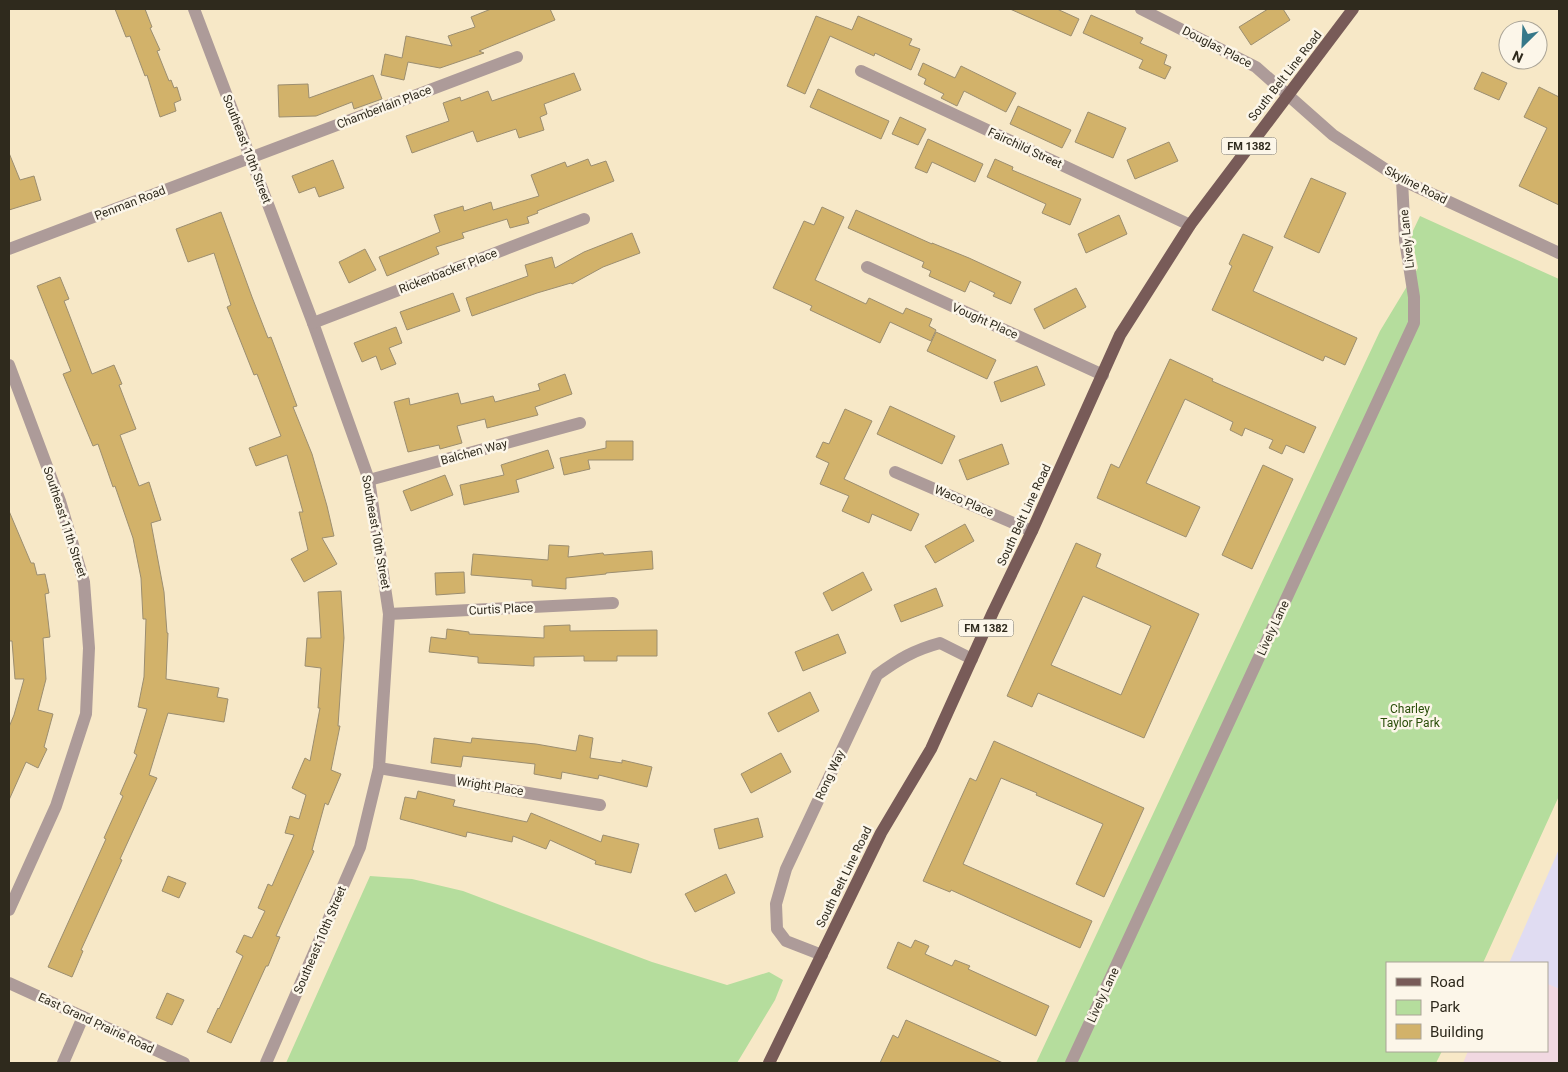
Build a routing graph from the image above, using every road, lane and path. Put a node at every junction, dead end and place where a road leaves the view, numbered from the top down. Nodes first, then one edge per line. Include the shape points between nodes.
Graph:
1 (194, 9) edge
2 (1141, 9) edge
3 (1353, 9) edge
4 (517, 56) dead end
5 (861, 71) dead end
6 (1287, 95) junction
7 (250, 158) junction
8 (1402, 180) junction
9 (584, 219) dead end
10 (1190, 225) junction
11 (9, 248) edge
12 (1559, 253) edge
13 (867, 268) dead end
14 (313, 323) junction
15 (9, 365) edge
16 (1102, 375) junction
17 (580, 423) dead end
18 (895, 472) dead end
19 (369, 480) junction
20 (1032, 531) junction
21 (613, 603) dead end
22 (389, 614) junction
23 (972, 659) junction
24 (379, 768) junction
25 (600, 805) dead end
26 (9, 910) edge
27 (822, 955) junction
28 (9, 983) edge
29 (83, 1017) junction
30 (63, 1063) edge
31 (184, 1063) edge
32 (266, 1063) edge
33 (769, 1063) edge
34 (1071, 1063) edge

1 - 7 street, Southeast 10th Street
2 - 6 street, Douglas Place via 1256,68
3 - 6 main road, South Belt Line Road / FM 1382
4 - 7 street, Chamberlain Place
5 - 10 street, Fairchild Street
6 - 8 street, Skyline Road via 1333,135
6 - 10 main road, South Belt Line Road / FM 1382
7 - 11 street, Penman Road
7 - 14 street, Southeast 10th Street
8 - 12 street, Skyline Road
8 - 34 street, Lively Lane via 1414,323
9 - 14 street, Rickenbacker Place
10 - 16 main road, South Belt Line Road / FM 1382 via 1120,335
13 - 16 street, Vought Place
14 - 19 street, Southeast 10th Street
15 - 26 street, Southeast 11th Street via 60,501 84,582 90,648 86,714 56,806
16 - 20 main road, South Belt Line Road / FM 1382
17 - 19 street, Balchen Way
18 - 20 street, Waco Place
19 - 22 street, Southeast 10th Street
20 - 23 main road, South Belt Line Road / FM 1382
21 - 22 street, Curtis Place
22 - 24 street, Southeast 10th Street
23 - 27 main road, South Belt Line Road / FM 1382 via 930,749 881,833
23 - 27 street, Rong Way via 940,643 919,649 877,675 786,868 776,904 777,929 786,942
24 - 25 street, Wright Place
24 - 32 street, Southeast 10th Street via 360,847
27 - 33 main road, South Belt Line Road / FM 1382
28 - 29 street, East Grand Prairie Road
29 - 30 street
29 - 31 street, East Grand Prairie Road

